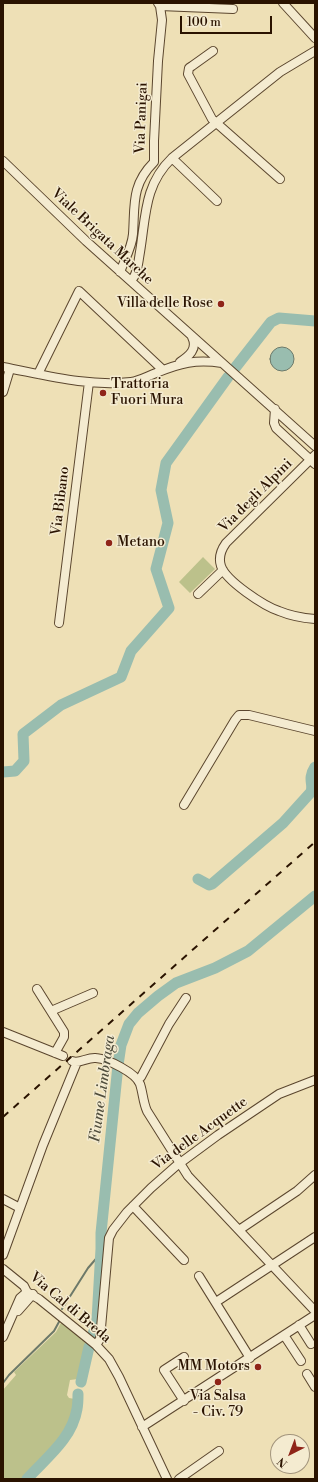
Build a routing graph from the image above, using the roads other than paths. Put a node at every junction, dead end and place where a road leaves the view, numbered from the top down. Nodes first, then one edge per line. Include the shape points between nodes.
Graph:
1 (283, 3) edge
2 (159, 4) edge
3 (233, 9) dead end
4 (315, 38) edge
5 (213, 51) dead end
6 (315, 51) edge
7 (217, 123) junction
8 (172, 158) junction
9 (3, 161) edge
10 (154, 162) junction
11 (160, 171) junction
12 (280, 179) dead end
13 (217, 201) dead end
14 (120, 272) junction
15 (131, 281) junction
16 (191, 335) junction
17 (208, 351) junction
18 (186, 358) junction
19 (202, 361) junction
20 (222, 363) junction
21 (174, 366) junction
22 (6, 368) edge
23 (163, 370) junction
24 (38, 374) junction
25 (89, 382) junction
26 (3, 392) edge
27 (275, 409) junction
28 (315, 446) edge
29 (314, 460) edge
30 (223, 570) junction
31 (198, 594) dead end
32 (315, 619) edge
33 (59, 624) dead end
34 (315, 732) edge
35 (184, 805) dead end
36 (37, 988) dead end
37 (93, 993) dead end
38 (186, 998) dead end
39 (51, 1011) junction
40 (3, 1032) edge
41 (138, 1079) junction
42 (315, 1081) edge
43 (179, 1163) junction
44 (315, 1175) edge
45 (3, 1199) edge
46 (133, 1206) junction
47 (20, 1208) junction
48 (239, 1230) junction
49 (315, 1237) edge
50 (3, 1255) edge
51 (184, 1260) dead end
52 (272, 1266) junction
53 (3, 1269) edge
54 (199, 1276) dead end
55 (30, 1293) junction
56 (216, 1302) junction
57 (315, 1311) edge
58 (315, 1315) edge
59 (299, 1325) junction
60 (284, 1335) junction
61 (3, 1337) edge
62 (311, 1344) dead end
63 (96, 1345) junction
64 (184, 1357) dead end
65 (250, 1358) junction
66 (301, 1362) dead end
67 (307, 1374) dead end
68 (315, 1387) edge
69 (184, 1401) junction
70 (142, 1427) junction
71 (219, 1451) dead end
72 (167, 1479) edge
73 (179, 1479) edge

1 - 4 street
2 - 3 street, Via Panigai
2 - 10 street, Via Panigai via 162,20
5 - 7 street via 189,68 188,74 212,119
6 - 7 street via 280,72
7 - 8 street
7 - 12 street
8 - 11 street
8 - 13 street
9 - 14 street, Viale Brigata Marche
10 - 11 street
10 - 14 street, Via Panigai via 146,171 136,191 133,235 130,250
11 - 15 street via 149,197 137,269
14 - 15 street, Viale Brigata Marche
15 - 16 street, Viale Brigata Marche
16 - 17 street, Viale Brigata Marche
16 - 18 street via 194,340 193,351
17 - 18 street
17 - 19 street
17 - 20 street, Viale Brigata Marche
18 - 21 street
19 - 20 street
19 - 21 street
20 - 27 street, Viale Brigata Marche
21 - 23 street
22 - 24 street
22 - 26 street
23 - 24 street via 79,291
23 - 25 street via 133,382
24 - 25 street
25 - 33 street, Via Bibano
27 - 28 street, Viale Brigata Marche
27 - 29 street via 276,428
29 - 30 street, Via degli Alpini via 226,543 220,555
30 - 31 street
30 - 32 street via 246,592 267,606 290,615
34 - 35 street via 249,716 237,716
36 - 39 street
37 - 39 street
38 - 41 street
39 - 40 street via 64,1032 59,1054
41 - 43 street via 144,1106
41 - 47 street via 118,1066 95,1058 74,1061
42 - 43 street, Via delle Acquette via 279,1094
43 - 46 street, Via delle Acquette
43 - 48 street
44 - 48 street via 297,1191
45 - 47 street
46 - 51 street
46 - 63 street, Via delle Acquette via 109,1238 100,1338
47 - 50 street
48 - 52 street
49 - 52 street
52 - 56 street
52 - 57 street
53 - 55 street, Via Cal di Breda
54 - 56 street
55 - 61 street
55 - 63 street, Via Cal di Breda
56 - 65 street
58 - 59 street
59 - 60 street
59 - 62 street
60 - 65 street
60 - 66 street
63 - 70 street, Via Cal di Breda via 114,1368
64 - 69 street via 164,1370
65 - 69 street
67 - 68 street
69 - 70 street
70 - 72 street, Via Cal di Breda
71 - 73 street

